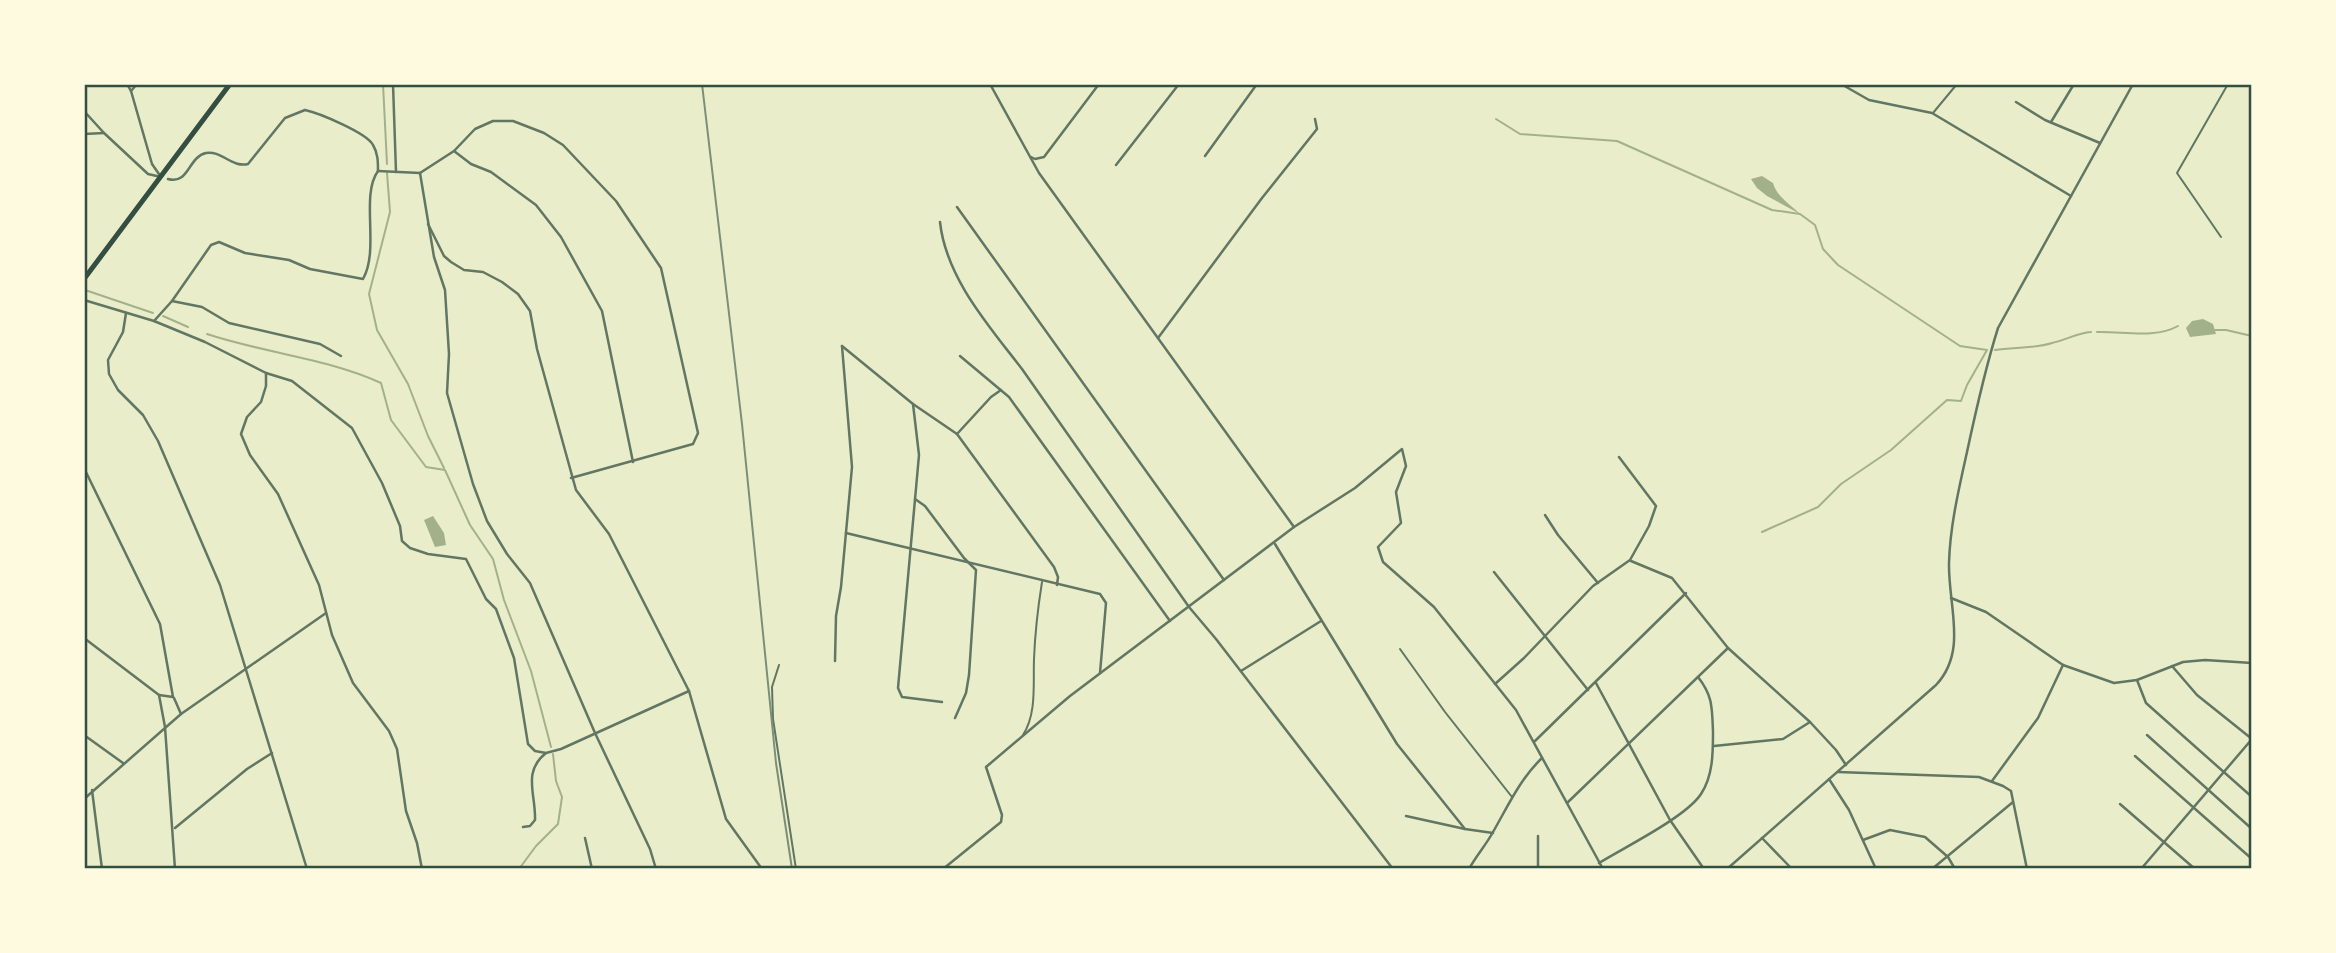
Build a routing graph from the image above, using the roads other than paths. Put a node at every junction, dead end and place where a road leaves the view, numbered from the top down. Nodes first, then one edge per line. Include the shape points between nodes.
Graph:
1 (127, 84) edge
2 (136, 84) edge
3 (230, 84) edge
4 (393, 84) edge
5 (990, 84) edge
6 (1099, 84) edge
7 (1179, 84) edge
8 (1257, 84) edge
9 (1841, 84) edge
10 (1957, 84) edge
11 (2074, 84) edge
12 (2133, 84) edge
13 (2228, 84) edge
14 (131, 91) junction
15 (2016, 102) dead end
16 (84, 111) edge
17 (1932, 113) junction
18 (1315, 118) dead end
19 (2051, 122) junction
20 (104, 133) junction
21 (84, 134) edge
22 (2100, 143) junction
23 (454, 151) junction
24 (1030, 156) junction
25 (1206, 156) dead end
26 (1116, 166) dead end
27 (378, 171) junction
28 (396, 172) junction
29 (420, 173) junction
30 (164, 178) junction
31 (2071, 196) junction
32 (957, 207) dead end
33 (940, 222) dead end
34 (428, 224) junction
35 (2221, 237) dead end
36 (84, 279) edge
37 (84, 300) edge
38 (172, 300) junction
39 (126, 312) junction
40 (154, 321) junction
41 (1158, 338) junction
42 (341, 356) dead end
43 (960, 356) dead end
44 (266, 373) junction
45 (1001, 390) junction
46 (913, 404) junction
47 (957, 434) junction
48 (1619, 457) dead end
49 (633, 462) junction
50 (84, 468) edge
51 (571, 478) junction
52 (915, 499) junction
53 (1545, 515) dead end
54 (1294, 527) junction
55 (846, 533) junction
56 (1275, 543) junction
57 (910, 550) junction
58 (1630, 560) junction
59 (970, 564) junction
60 (1494, 572) dead end
61 (1042, 581) junction
62 (1225, 581) junction
63 (1598, 583) junction
64 (1057, 584) junction
65 (1686, 593) junction
66 (1951, 598) junction
67 (1189, 607) junction
68 (326, 613) junction
69 (1170, 621) junction
70 (1321, 621) junction
71 (1545, 636) junction
72 (84, 638) edge
73 (1728, 648) junction
74 (1399, 649) dead end
75 (835, 662) dead end
76 (2252, 663) edge
77 (779, 665) dead end
78 (2063, 665) junction
79 (2172, 666) junction
80 (244, 668) junction
81 (1241, 671) junction
82 (1100, 674) junction
83 (1698, 677) junction
84 (2137, 680) junction
85 (1595, 683) junction
86 (1495, 684) junction
87 (1588, 690) junction
88 (689, 691) junction
89 (159, 695) junction
90 (173, 697) junction
91 (942, 702) dead end
92 (181, 714) junction
93 (955, 718) dead end
94 (1810, 722) junction
95 (165, 727) junction
96 (595, 733) junction
97 (84, 735) edge
98 (2147, 735) dead end
99 (1020, 738) junction
100 (2252, 739) edge
101 (1535, 741) junction
102 (1628, 743) junction
103 (1713, 746) junction
104 (272, 753) junction
105 (546, 754) junction
106 (2135, 756) dead end
107 (1543, 757) junction
108 (123, 763) junction
109 (1846, 765) junction
110 (1838, 772) junction
111 (2223, 774) junction
112 (1829, 779) junction
113 (1992, 781) junction
114 (92, 790) junction
115 (2207, 791) junction
116 (1512, 797) junction
117 (2252, 797) edge
118 (84, 799) edge
119 (2013, 802) junction
120 (1567, 803) junction
121 (2120, 804) dead end
122 (2193, 808) junction
123 (1406, 816) dead end
124 (1670, 820) junction
125 (523, 827) dead end
126 (2252, 829) edge
127 (174, 830) junction
128 (1465, 830) junction
129 (1493, 833) junction
130 (1538, 836) dead end
131 (584, 838) dead end
132 (1762, 838) junction
133 (1863, 840) junction
134 (2165, 841) junction
135 (1948, 857) junction
136 (2252, 859) edge
137 (1600, 863) junction
138 (102, 869) edge
139 (175, 869) edge
140 (307, 869) edge
141 (422, 869) edge
142 (592, 869) edge
143 (656, 869) edge
144 (762, 869) edge
145 (796, 869) edge
146 (943, 869) edge
147 (1393, 869) edge
148 (1469, 869) edge
149 (1538, 869) edge
150 (1603, 869) edge
151 (1704, 869) edge
152 (1727, 869) edge
153 (1792, 869) edge
154 (1876, 869) edge
155 (1932, 869) edge
156 (1955, 869) edge
157 (2027, 869) edge
158 (2141, 869) edge
159 (2195, 869) edge

1 - 14 street
2 - 14 street
3 - 30 highway
4 - 28 street
5 - 24 street
6 - 24 street via 1044,157
7 - 26 street
8 - 25 street
9 - 17 street via 1868,100
10 - 17 lane
11 - 19 street
12 - 22 street
13 - 35 lane via 2177,173
14 - 30 street via 152,164
15 - 19 street
16 - 20 street
17 - 31 street
18 - 41 street via 1317,129
19 - 22 street
20 - 21 street
20 - 30 street via 148,174
22 - 31 street
23 - 29 street
23 - 49 street via 536,205 561,237 601,311
23 - 49 street via 475,129 493,121 513,121 544,133 590,171 661,268 698,433 693,444
24 - 41 street
27 - 28 street
27 - 30 street via 373,144 349,128 301,110 281,121 248,164 238,165 206,153 181,179
27 - 38 street via 371,188 371,240 363,279 245,253 219,242 203,254
28 - 29 street
29 - 34 street
30 - 36 highway
31 - 66 street via 1998,328 1987,363 1958,497 1949,560
32 - 62 street
33 - 67 street via 943,243 964,288
34 - 51 street via 444,256 464,270 483,272 502,282 518,294 530,312
34 - 96 street via 445,290 447,393 473,484 487,521 530,583
37 - 39 street
38 - 40 street
38 - 42 street via 202,307 229,323 320,344
39 - 40 street
39 - 80 street via 108,360 109,374 158,441 220,586
40 - 44 street
41 - 54 street
43 - 45 street
44 - 68 street via 261,402 247,417 241,434 278,494 319,584
44 - 105 street via 292,381 352,428 383,483 402,541 428,554 466,559 496,609 514,658 527,744
45 - 47 street
45 - 69 street via 1026,418
46 - 47 street
46 - 52 street via 919,455
46 - 55 street via 842,346 852,461
47 - 64 street via 1054,567
48 - 58 street via 1657,506
49 - 51 street
50 - 90 street via 160,624
51 - 88 street via 609,534
52 - 57 street
52 - 59 street
53 - 63 street
54 - 56 street
54 - 86 street via 1355,488 1402,449 1406,466 1396,492 1401,523 1378,547 1383,562 1434,607
55 - 57 street
55 - 75 street
56 - 62 street
56 - 70 street
57 - 59 street
57 - 91 street via 898,688 902,697
58 - 63 street
58 - 65 street via 1672,578
59 - 61 street
59 - 93 street via 976,570 971,654 966,693
60 - 71 street
61 - 64 street
61 - 99 lane via 1032,708
62 - 67 street
63 - 71 street
64 - 82 street via 1100,594 1106,603
65 - 73 street
65 - 85 street
66 - 78 street via 1986,612
66 - 109 street via 1955,648 1950,667
67 - 69 street
67 - 81 street
68 - 80 street
68 - 141 street via 353,683 397,749 406,811
69 - 82 street
70 - 81 street
70 - 128 street via 1397,744
71 - 86 street
71 - 87 street
72 - 89 street
73 - 83 street
73 - 94 street
74 - 116 lane
76 - 79 street via 2205,660
77 - 145 lane via 772,687 773,719
78 - 84 street via 2114,683
78 - 113 street via 2038,718
79 - 84 street
79 - 100 street via 2197,695
80 - 92 street
80 - 104 street
81 - 147 street
82 - 99 street
83 - 102 street
83 - 103 street via 1712,705
84 - 111 street via 2146,703
85 - 87 street
85 - 102 street
86 - 101 street
87 - 101 street
88 - 96 street
88 - 144 street via 726,819
89 - 90 street
89 - 95 street
90 - 92 street
92 - 95 street
94 - 103 street via 1783,739
94 - 109 street
95 - 108 street
95 - 127 street
96 - 105 street
96 - 143 street
97 - 108 street
98 - 115 street
99 - 146 street via 986,767 1000,822
100 - 111 street
101 - 107 street
102 - 120 street
102 - 124 street
103 - 124 street via 1710,777 1700,796
104 - 127 street
104 - 140 street
105 - 125 street via 532,771 535,820
106 - 122 street
107 - 116 street
107 - 120 street
108 - 114 street
109 - 110 street
110 - 112 street
110 - 113 street
111 - 115 street
111 - 117 street
112 - 132 street
112 - 133 street
113 - 119 street via 2011,792
114 - 118 street
114 - 138 street
115 - 122 street
115 - 126 street
116 - 129 street
119 - 135 street
119 - 157 street
120 - 137 street
121 - 134 street
122 - 134 street
122 - 136 street
123 - 128 street
124 - 137 street
124 - 151 street
127 - 139 street
128 - 129 street
129 - 148 street
130 - 149 street
131 - 142 street
132 - 152 street
132 - 153 street
133 - 135 street via 1890,830 1925,836
133 - 154 street
134 - 158 street
134 - 159 street
135 - 155 street
135 - 156 street
137 - 150 street

